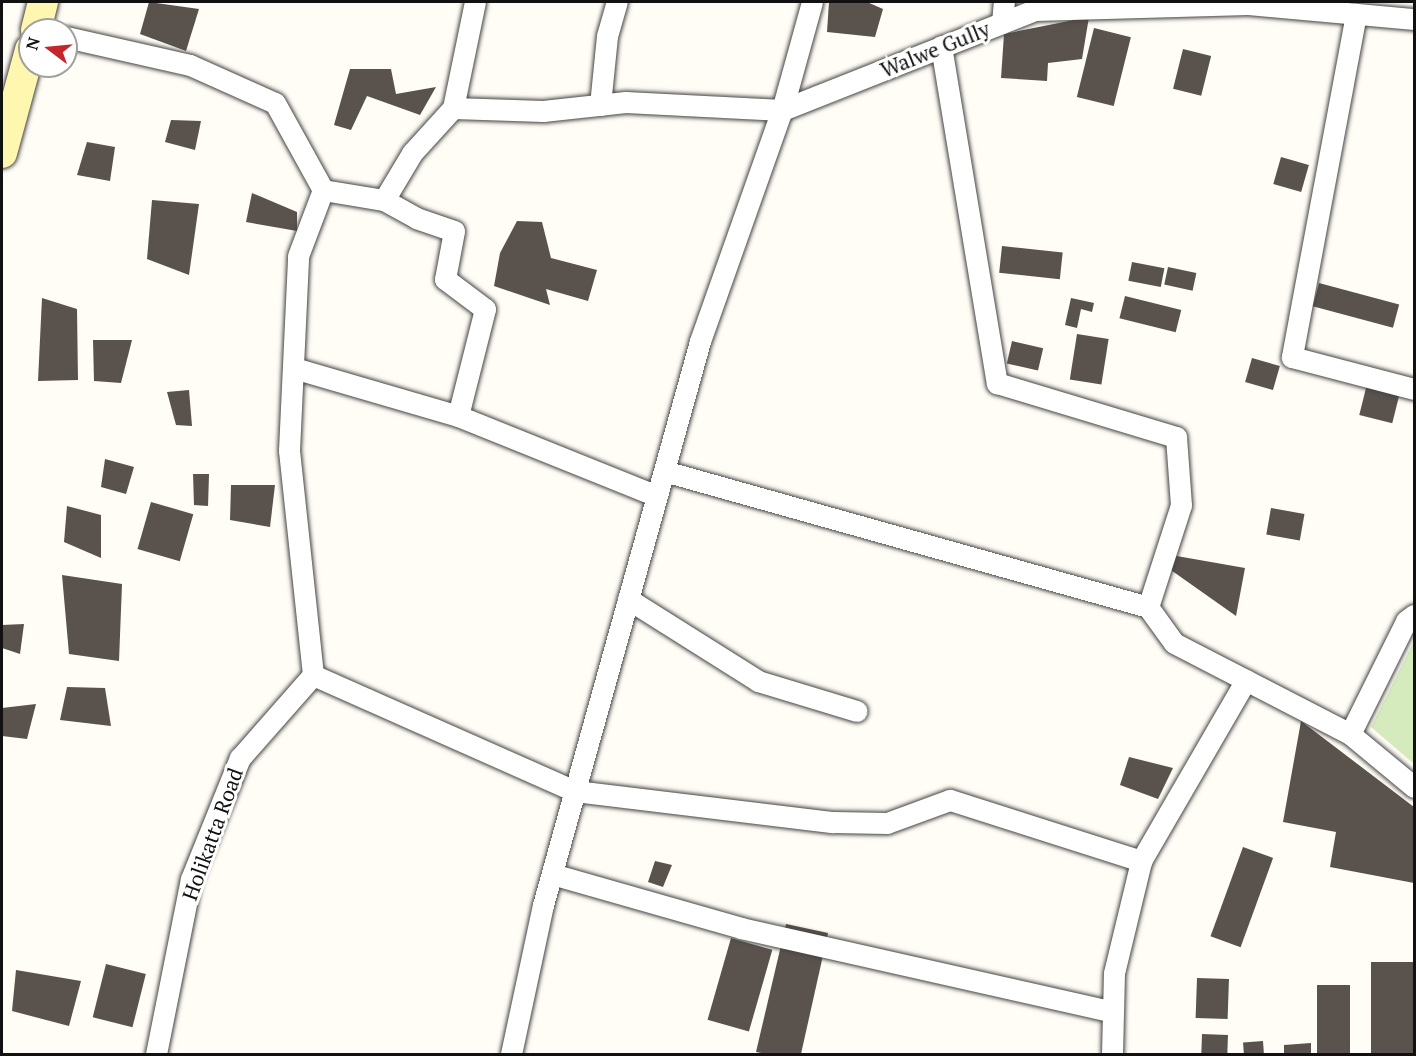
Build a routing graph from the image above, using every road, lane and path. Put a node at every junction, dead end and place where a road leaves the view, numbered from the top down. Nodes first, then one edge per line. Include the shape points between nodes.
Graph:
1 (43, 2) edge
2 (475, 2) edge
3 (617, 2) edge
4 (812, 2) edge
5 (1004, 2) edge
6 (1181, 4) edge
7 (1356, 14) junction
8 (39, 18) edge
9 (1414, 19) edge
10 (1002, 22) junction
11 (78, 40) edge
12 (941, 46) junction
13 (22, 78) edge
14 (600, 105) junction
15 (453, 108) junction
16 (782, 110) junction
17 (2, 153) edge
18 (323, 190) junction
19 (384, 200) junction
20 (294, 368) junction
21 (1414, 388) edge
22 (458, 416) junction
23 (664, 471) junction
24 (657, 496) junction
25 (628, 599) junction
26 (1148, 607) junction
27 (1414, 615) edge
28 (313, 675) junction
29 (1246, 680) junction
30 (857, 711) dead end
31 (1350, 734) junction
32 (1414, 787) edge
33 (575, 790) junction
34 (1141, 861) junction
35 (552, 874) junction
36 (1113, 1012) junction
37 (156, 1054) edge
38 (511, 1054) edge
39 (1112, 1054) edge

1 - 8 main road
2 - 15 street
3 - 14 street via 607,36
4 - 16 street
5 - 10 street
6 - 7 street, Walwe Gully via 1248,4
6 - 10 street, Walwe Gully via 1034,10
7 - 9 street, Walwe Gully
7 - 21 street via 1292,357
10 - 12 street, Walwe Gully
11 - 18 street via 190,65 275,103
12 - 16 street, Walwe Gully
12 - 26 street via 997,383 1176,437 1180,505
13 - 17 main road
14 - 15 street via 543,111
14 - 16 street via 626,102
15 - 19 street via 412,153
16 - 23 street via 700,341
18 - 19 street
18 - 20 street via 298,256
19 - 22 street via 416,218 454,231 445,279 485,309
20 - 22 street
20 - 28 street via 289,450
22 - 24 street
23 - 24 street
23 - 26 street
24 - 25 street
25 - 30 street via 758,681
25 - 33 street
26 - 29 street via 1174,643
27 - 31 street via 1406,621
28 - 33 street
28 - 37 street, Holikatta Road via 240,758 191,879
29 - 31 street
29 - 34 street
31 - 32 street
33 - 34 street via 833,822 887,823 950,800
33 - 35 street
34 - 36 street via 1114,973
35 - 36 street via 741,928
35 - 38 street
36 - 39 street

